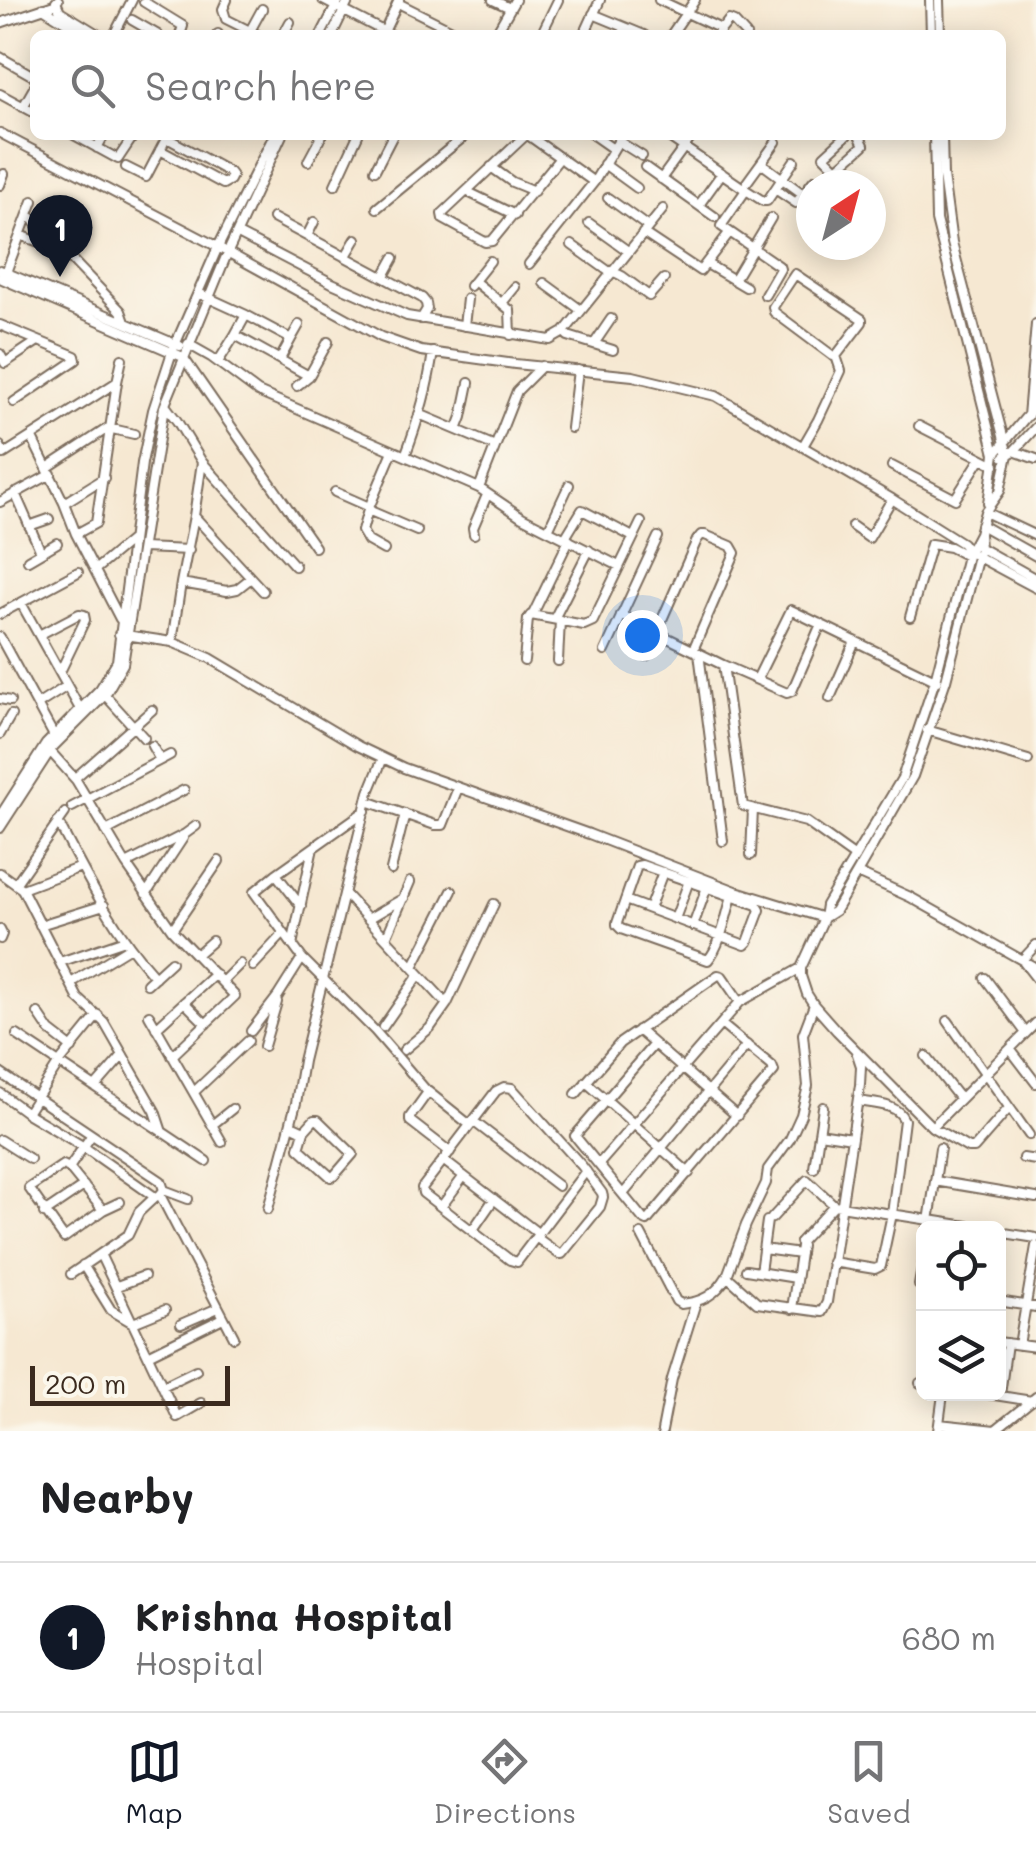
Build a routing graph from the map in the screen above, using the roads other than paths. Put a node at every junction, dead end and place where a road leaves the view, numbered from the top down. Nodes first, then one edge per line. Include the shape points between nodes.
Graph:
1 (132, 0) edge
2 (228, 0) edge
3 (324, 0) edge
4 (349, 0) edge
5 (493, 0) edge
6 (558, 0) edge
7 (600, 0) edge
8 (659, 0) edge
9 (695, 0) edge
10 (936, 0) edge
11 (144, 2) edge
12 (398, 2) edge
13 (51, 3) edge
14 (512, 4) edge
15 (339, 6) edge
16 (262, 9) dead end
17 (593, 14) junction
18 (687, 14) junction
19 (132, 20) dead end
20 (0, 22) edge
21 (290, 22) dead end
22 (80, 30) edge
23 (80, 30) edge
24 (117, 30) edge
25 (149, 30) edge
26 (182, 30) edge
27 (248, 30) edge
28 (255, 30) edge
29 (286, 30) edge
30 (324, 30) edge
31 (382, 30) edge
32 (388, 30) edge
33 (445, 30) edge
34 (498, 30) edge
35 (543, 30) edge
36 (586, 30) edge
37 (621, 30) edge
38 (675, 30) edge
39 (715, 30) edge
40 (720, 30) edge
41 (741, 30) edge
42 (932, 30) edge
43 (939, 30) edge
44 (0, 57) edge
45 (30, 74) edge
46 (0, 94) edge
47 (30, 94) edge
48 (23, 106) junction
49 (30, 110) edge
50 (0, 133) edge
51 (83, 140) edge
52 (101, 140) edge
53 (131, 140) edge
54 (165, 140) edge
55 (174, 140) edge
56 (277, 140) edge
57 (277, 140) edge
58 (319, 140) edge
59 (356, 140) edge
60 (390, 140) edge
61 (460, 140) edge
62 (522, 140) edge
63 (534, 140) edge
64 (674, 140) edge
65 (689, 140) edge
66 (842, 140) edge
67 (862, 140) edge
68 (934, 140) edge
69 (942, 140) edge
70 (618, 142) edge
71 (776, 142) dead end
72 (684, 147) junction
73 (97, 148) junction
74 (160, 150) junction
75 (642, 156) dead end
76 (559, 159) junction
77 (794, 161) dead end
78 (308, 162) dead end
79 (604, 164) junction
80 (761, 164) junction
81 (126, 167) dead end
82 (492, 167) junction
83 (645, 168) dead end
84 (375, 170) dead end
85 (4, 174) dead end
86 (722, 174) junction
87 (660, 178) junction
88 (782, 179) junction
89 (230, 180) junction
90 (594, 182) junction
91 (335, 184) dead end
92 (0, 185) edge
93 (746, 186) junction
94 (637, 188) dead end
95 (245, 189) junction
96 (775, 189) junction
97 (468, 192) junction
98 (534, 192) junction
99 (796, 192) edge
100 (608, 198) dead end
101 (33, 201) dead end
102 (796, 203) edge
103 (698, 205) junction
104 (378, 208) dead end
105 (663, 209) dead end
106 (28, 214) junction
107 (515, 215) junction
108 (715, 217) dead end
109 (273, 218) dead end
110 (771, 218) dead end
111 (314, 222) dead end
112 (589, 223) dead end
113 (646, 230) junction
114 (729, 232) junction
115 (238, 234) junction
116 (20, 235) junction
117 (306, 236) junction
118 (356, 238) dead end
119 (56, 244) junction
120 (572, 245) dead end
121 (218, 248) junction
122 (752, 248) junction
123 (628, 251) junction
124 (227, 254) junction
125 (346, 256) junction
126 (394, 258) dead end
127 (490, 261) dead end
128 (529, 264) dead end
129 (707, 264) junction
130 (611, 272) junction
131 (3, 275) edge
132 (384, 276) junction
133 (664, 279) dead end
134 (734, 280) junction
135 (544, 283) dead end
136 (514, 287) dead end
137 (746, 287) dead end
138 (198, 293) junction
139 (765, 295) dead end
140 (211, 298) junction
141 (467, 299) dead end
142 (502, 303) junction
143 (581, 310) junction
144 (246, 315) junction
145 (421, 319) junction
146 (611, 319) dead end
147 (125, 324) junction
148 (1036, 324) edge
149 (0, 325) edge
150 (300, 326) dead end
151 (464, 326) junction
152 (564, 332) junction
153 (235, 335) junction
154 (512, 335) junction
155 (291, 338) junction
156 (38, 341) junction
157 (328, 342) dead end
158 (594, 344) junction
159 (174, 348) junction
160 (186, 350) junction
161 (613, 350) dead end
162 (432, 352) junction
163 (0, 354) edge
164 (836, 356) junction
165 (122, 358) dead end
166 (280, 359) junction
167 (218, 362) junction
168 (542, 366) junction
169 (2, 367) edge
170 (578, 370) junction
171 (309, 376) junction
172 (117, 382) junction
173 (469, 383) dead end
174 (297, 386) dead end
175 (14, 402) dead end
176 (165, 405) junction
177 (1036, 405) edge
178 (419, 414) junction
179 (1028, 416) junction
180 (919, 426) dead end
181 (1036, 427) edge
182 (108, 428) junction
183 (571, 428) dead end
184 (457, 430) junction
185 (134, 434) dead end
186 (32, 438) junction
187 (1006, 441) junction
188 (804, 443) junction
189 (495, 446) junction
190 (393, 451) junction
191 (1, 452) edge
192 (1011, 453) junction
193 (405, 456) junction
194 (981, 458) junction
195 (1036, 459) edge
196 (995, 460) junction
197 (202, 462) junction
198 (892, 466) dead end
199 (49, 471) junction
200 (104, 478) junction
201 (568, 485) dead end
202 (483, 491) junction
203 (335, 492) dead end
204 (15, 493) junction
205 (892, 499) junction
206 (0, 502) edge
207 (64, 502) junction
208 (369, 508) junction
209 (986, 510) junction
210 (194, 516) junction
211 (48, 518) dead end
212 (641, 522) dead end
213 (29, 526) junction
214 (852, 526) dead end
215 (980, 529) junction
216 (548, 530) junction
217 (417, 531) dead end
218 (76, 534) junction
219 (474, 534) dead end
220 (658, 536) dead end
221 (1036, 536) edge
222 (633, 537) junction
223 (567, 539) junction
224 (132, 540) junction
225 (57, 543) dead end
226 (315, 547) dead end
227 (142, 548) junction
228 (967, 549) junction
229 (189, 550) junction
230 (384, 550) dead end
231 (589, 550) junction
232 (41, 552) junction
233 (1036, 556) edge
234 (28, 560) dead end
235 (294, 566) dead end
236 (619, 566) junction
237 (96, 569) junction
238 (78, 572) dead end
239 (250, 578) junction
240 (1036, 579) edge
241 (181, 583) junction
242 (1036, 588) edge
243 (263, 590) dead end
244 (21, 603) junction
245 (0, 614) edge
246 (533, 614) junction
247 (621, 616) junction
248 (910, 617) dead end
249 (558, 620) junction
250 (121, 622) junction
251 (820, 624) junction
252 (657, 633) junction
253 (124, 634) junction
254 (39, 635) junction
255 (0, 637) edge
256 (855, 641) junction
257 (172, 642) junction
258 (604, 652) dead end
259 (696, 652) junction
260 (646, 656) dead end
261 (524, 661) dead end
262 (558, 662) dead end
263 (723, 665) junction
264 (60, 672) junction
265 (756, 679) junction
266 (935, 680) junction
267 (945, 684) junction
268 (67, 686) junction
269 (105, 694) junction
270 (830, 698) dead end
271 (37, 705) junction
272 (80, 709) junction
273 (152, 710) dead end
274 (11, 715) dead end
275 (134, 726) junction
276 (925, 729) junction
277 (0, 734) edge
278 (53, 734) junction
279 (50, 750) junction
280 (170, 755) dead end
281 (382, 758) junction
282 (160, 760) junction
283 (1028, 760) dead end
284 (75, 778) junction
285 (458, 788) junction
286 (184, 790) dead end
287 (0, 793) edge
288 (88, 799) junction
289 (9, 804) edge
290 (366, 806) junction
291 (718, 806) junction
292 (743, 806) junction
293 (753, 808) junction
294 (405, 814) junction
295 (0, 816) edge
296 (58, 822) junction
297 (196, 826) dead end
298 (0, 828) edge
299 (106, 831) junction
300 (185, 834) junction
301 (723, 841) dead end
302 (313, 848) junction
303 (752, 856) dead end
304 (854, 857) junction
305 (219, 861) dead end
306 (126, 864) junction
307 (81, 867) junction
308 (849, 868) junction
309 (391, 870) dead end
310 (662, 872) junction
311 (0, 873) edge
312 (276, 874) junction
313 (858, 874) junction
314 (688, 881) junction
315 (410, 882) dead end
316 (702, 883) junction
317 (19, 886) junction
318 (452, 891) dead end
319 (146, 894) junction
320 (345, 894) junction
321 (732, 896) junction
322 (404, 898) junction
323 (625, 900) junction
324 (494, 904) dead end
325 (104, 905) junction
326 (300, 906) junction
327 (649, 909) junction
328 (824, 918) junction
329 (368, 919) junction
330 (676, 919) junction
331 (40, 925) junction
332 (693, 926) junction
333 (0, 930) edge
334 (172, 930) junction
335 (283, 934) junction
336 (719, 936) junction
337 (386, 938) junction
338 (0, 939) edge
339 (212, 941) dead end
340 (127, 943) junction
341 (292, 945) junction
342 (1036, 945) edge
343 (196, 955) junction
344 (302, 958) junction
345 (1022, 960) junction
346 (60, 962) junction
347 (172, 962) dead end
348 (240, 964) dead end
349 (252, 966) dead end
350 (800, 968) junction
351 (416, 971) junction
352 (215, 974) junction
353 (1036, 974) edge
354 (155, 977) junction
355 (986, 978) dead end
356 (324, 979) junction
357 (223, 982) junction
358 (71, 983) junction
359 (147, 984) dead end
360 (278, 996) junction
361 (184, 1002) junction
362 (740, 1002) junction
363 (447, 1004) junction
364 (814, 1005) junction
365 (38, 1013) dead end
366 (149, 1015) dead end
367 (98, 1016) junction
368 (948, 1021) dead end
369 (1036, 1023) edge
370 (206, 1024) junction
371 (721, 1024) junction
372 (383, 1027) dead end
373 (156, 1028) junction
374 (638, 1030) junction
375 (251, 1031) dead end
376 (1026, 1033) junction
377 (17, 1035) dead end
378 (248, 1042) dead end
379 (654, 1044) junction
380 (746, 1045) junction
381 (264, 1046) dead end
382 (854, 1046) junction
383 (72, 1048) junction
384 (1010, 1049) junction
385 (404, 1050) dead end
386 (122, 1055) junction
387 (172, 1056) junction
388 (926, 1056) dead end
389 (59, 1063) junction
390 (682, 1068) junction
391 (0, 1073) edge
392 (985, 1074) junction
393 (1036, 1081) edge
394 (586, 1082) junction
395 (96, 1086) junction
396 (194, 1092) junction
397 (428, 1092) junction
398 (708, 1092) junction
399 (0, 1093) edge
400 (576, 1094) dead end
401 (37, 1098) junction
402 (960, 1099) junction
403 (606, 1100) junction
404 (858, 1100) junction
405 (823, 1106) dead end
406 (1009, 1108) junction
407 (232, 1109) dead end
408 (26, 1113) junction
409 (736, 1116) junction
410 (472, 1123) junction
411 (634, 1124) junction
412 (212, 1125) junction
413 (290, 1126) junction
414 (932, 1127) junction
415 (304, 1131) junction
416 (162, 1132) junction
417 (819, 1134) junction
418 (1028, 1135) dead end
419 (90, 1136) junction
420 (852, 1138) junction
421 (0, 1140) edge
422 (222, 1142) dead end
423 (84, 1147) junction
424 (661, 1148) junction
425 (940, 1148) dead end
426 (126, 1156) junction
427 (447, 1156) junction
428 (1023, 1158) dead end
429 (30, 1159) dead end
430 (1036, 1160) edge
431 (206, 1162) dead end
432 (598, 1164) junction
433 (69, 1168) junction
434 (814, 1168) dead end
435 (118, 1171) junction
436 (586, 1172) junction
437 (690, 1173) junction
438 (464, 1176) junction
439 (935, 1181) junction
440 (84, 1186) junction
441 (558, 1186) dead end
442 (624, 1193) junction
443 (159, 1194) junction
444 (1036, 1198) edge
445 (188, 1199) dead end
446 (494, 1199) junction
447 (120, 1202) dead end
448 (838, 1205) junction
449 (441, 1207) junction
450 (268, 1209) dead end
451 (103, 1210) junction
452 (44, 1213) junction
453 (892, 1214) junction
454 (917, 1221) edge
455 (928, 1221) edge
456 (472, 1230) junction
457 (1006, 1233) edge
458 (641, 1234) dead end
459 (538, 1236) junction
460 (1036, 1238) edge
461 (1036, 1246) edge
462 (800, 1247) junction
463 (763, 1249) junction
464 (100, 1254) junction
465 (832, 1262) junction
466 (1035, 1262) edge
467 (83, 1265) junction
468 (746, 1270) dead end
469 (760, 1272) junction
470 (71, 1274) dead end
471 (144, 1276) dead end
472 (726, 1276) junction
473 (796, 1278) junction
474 (116, 1286) junction
475 (702, 1300) junction
476 (1006, 1302) edge
477 (1031, 1306) edge
478 (218, 1308) junction
479 (792, 1309) junction
480 (165, 1310) dead end
481 (224, 1318) junction
482 (133, 1324) junction
483 (181, 1324) dead end
484 (234, 1338) dead end
485 (1006, 1342) edge
486 (1019, 1344) junction
487 (1036, 1347) edge
488 (148, 1355) junction
489 (196, 1370) dead end
490 (163, 1386) junction
491 (1006, 1397) edge
492 (1034, 1399) edge
493 (942, 1401) edge
494 (200, 1403) dead end
495 (1007, 1422) junction
496 (938, 1428) edge
497 (662, 1431) edge
498 (994, 1431) edge
499 (1013, 1431) edge

1 - 24 street
2 - 27 street via 226,19
3 - 15 street
4 - 15 street
5 - 14 street
6 - 35 street
7 - 17 street
8 - 18 street
9 - 18 street
10 - 42 street
10 - 43 street
11 - 26 street
12 - 32 street
12 - 33 street
13 - 20 street
13 - 22 street
13 - 23 street
14 - 34 street
15 - 30 street
15 - 31 street
16 - 28 street
17 - 36 street
17 - 37 street
18 - 38 street
18 - 39 street
19 - 25 street
21 - 29 street
40 - 41 street via 729,20
44 - 45 street
46 - 48 street
47 - 48 street
48 - 49 street
50 - 121 street
51 - 73 street
52 - 73 street
53 - 73 street via 120,159
54 - 74 street
55 - 89 street via 229,172
56 - 95 street
57 - 115 street
58 - 78 street
59 - 91 street
60 - 84 street
61 - 104 street
62 - 82 street
63 - 76 street
64 - 72 street
65 - 72 street
66 - 67 street via 824,156 835,168
68 - 196 street via 936,220
69 - 187 street via 952,244
70 - 75 street
70 - 79 street
71 - 80 street
72 - 86 street
72 - 87 street
74 - 81 street via 146,177
74 - 89 street via 223,184
76 - 90 street
76 - 98 street
77 - 88 street
79 - 90 street
79 - 94 street
80 - 88 street
80 - 93 street
82 - 97 street
82 - 98 street
83 - 87 street
85 - 92 street
86 - 93 street
86 - 103 street
87 - 103 street
88 - 96 street
88 - 99 street
89 - 95 street
90 - 128 street
93 - 96 street via 765,202
93 - 114 street via 721,224
95 - 121 street
96 - 102 street
97 - 107 street
97 - 107 street via 442,216 485,242
98 - 107 street
100 - 113 street
101 - 106 street
103 - 108 street
105 - 113 street
106 - 116 street
106 - 119 street
109 - 117 street
110 - 122 street
111 - 117 street
112 - 123 street
113 - 123 street
113 - 129 street via 698,270
114 - 122 street
114 - 129 street
115 - 124 street
115 - 145 street via 366,299
116 - 119 street
116 - 131 street
117 - 125 street
118 - 125 street
119 - 147 street
120 - 130 street
121 - 124 street
121 - 138 street
122 - 134 street
122 - 139 street via 780,267
123 - 130 street
124 - 140 street
124 - 162 street via 382,337
125 - 132 street
126 - 132 street
127 - 142 street via 472,284
129 - 134 street
130 - 133 street via 650,296
130 - 143 street
131 - 147 street
131 - 159 street
132 - 145 street via 424,300
134 - 137 street
135 - 143 street
136 - 142 street
138 - 140 street
138 - 159 street
140 - 144 street
140 - 160 street
141 - 151 street
142 - 154 street via 511,312
143 - 152 street
144 - 153 street
144 - 155 street
145 - 151 street
146 - 158 street
147 - 159 street
148 - 179 street
149 - 156 street
150 - 155 street
151 - 154 street
152 - 154 street via 550,340
152 - 158 street
153 - 166 street
153 - 167 street
155 - 166 street
156 - 169 street
156 - 175 street via 76,360
157 - 171 street
158 - 161 street
159 - 160 street
159 - 224 street via 153,410
160 - 167 street
160 - 176 street
160 - 226 street
162 - 168 street
162 - 178 street
163 - 169 street
164 - 164 street via 774,312 796,274 862,319
164 - 188 street via 842,371
165 - 172 street
166 - 171 street
167 - 190 street via 258,392
168 - 170 street
168 - 189 street via 517,391
170 - 183 street
170 - 188 street via 716,396
171 - 174 street
172 - 182 street
172 - 186 street
173 - 184 street
176 - 197 street
176 - 227 street
177 - 179 street
178 - 184 street
178 - 193 street
179 - 187 street
180 - 194 street
181 - 192 street
182 - 185 street
182 - 199 street
182 - 200 street
184 - 189 street
186 - 191 street
186 - 199 street
187 - 192 street
187 - 196 street
188 - 205 street
189 - 202 street
190 - 193 street
190 - 208 street
192 - 195 street
192 - 196 street
192 - 209 street
193 - 202 street
194 - 196 street
194 - 198 street via 954,499
196 - 209 street
197 - 210 street
197 - 235 street
199 - 204 street
199 - 207 street
200 - 207 street
200 - 218 street via 98,519
201 - 216 street
202 - 216 street
202 - 219 street
203 - 208 street
204 - 206 street
204 - 213 street
205 - 214 street via 869,538
205 - 228 street
207 - 218 street
208 - 217 street
208 - 230 street via 362,535
209 - 215 street
209 - 221 street
210 - 229 street
210 - 239 street
211 - 213 street
212 - 222 street
213 - 232 street
215 - 228 street
215 - 233 street
216 - 223 street
218 - 237 street
220 - 247 street
222 - 223 street via 581,510
222 - 236 street
223 - 231 street
223 - 246 street
224 - 237 street
224 - 250 street
225 - 232 street
227 - 229 street
227 - 253 street
228 - 240 street
228 - 242 street
228 - 248 street via 931,544
228 - 266 street
228 - 267 street
229 - 241 street
231 - 236 street
231 - 249 street
232 - 234 street
236 - 249 street via 590,624
237 - 250 street
238 - 244 street
239 - 241 street via 227,592
239 - 243 street
241 - 257 street
244 - 245 street
244 - 254 street
246 - 249 street
246 - 261 street
247 - 252 street
247 - 258 street
249 - 262 street
250 - 253 street
251 - 256 street
251 - 265 street via 789,611
251 - 265 street via 792,691
252 - 259 street
252 - 259 street via 699,537 730,546 735,553
252 - 260 street
253 - 257 street
253 - 269 street via 123,664
253 - 272 street via 110,675
254 - 264 street
254 - 264 street via 79,614 86,617
255 - 271 street
256 - 266 street
256 - 270 street
257 - 281 street
259 - 263 street
259 - 291 street
263 - 265 street
263 - 292 street
264 - 268 street
266 - 267 street
266 - 276 street
267 - 276 street
268 - 271 street
268 - 272 street
269 - 275 street
269 - 279 street
271 - 278 street
272 - 278 street
273 - 275 street
274 - 277 street
275 - 282 street
275 - 284 street
276 - 283 street
276 - 304 street
276 - 313 street via 910,783
278 - 289 street
279 - 284 street
279 - 289 street
280 - 282 street
281 - 285 street
281 - 290 street
282 - 288 street
284 - 288 street
285 - 294 street via 442,825
285 - 316 street via 590,834
286 - 299 street
287 - 289 street
288 - 296 street
288 - 299 street
289 - 295 street
289 - 298 street
290 - 294 street
290 - 302 street
290 - 320 street
291 - 292 street
291 - 301 street
292 - 293 street
293 - 303 street
293 - 304 street via 806,822
294 - 309 street
296 - 307 street
296 - 317 street
297 - 300 street
299 - 306 street
300 - 306 street
300 - 319 street
302 - 312 street
302 - 326 street
304 - 308 street
305 - 334 street
306 - 319 street
307 - 317 street
307 - 325 street
308 - 313 street
308 - 328 street
310 - 314 street
310 - 323 street via 638,865
310 - 327 street
311 - 317 street
312 - 326 street
312 - 335 street via 254,892
313 - 328 street via 836,911
313 - 345 street
314 - 316 street
314 - 330 street
315 - 322 street
316 - 321 street
316 - 328 street
316 - 332 street
317 - 331 street
318 - 351 street
319 - 334 street
320 - 329 street
320 - 356 street
321 - 336 street
321 - 336 street via 760,910 746,945
322 - 329 street
322 - 337 street
323 - 327 street
323 - 336 street via 621,929 708,960
324 - 363 street
325 - 331 street
325 - 340 street
326 - 341 street
327 - 330 street
328 - 350 street
329 - 337 street
330 - 332 street
331 - 346 street
332 - 336 street
333 - 338 street
334 - 343 street
335 - 341 street
335 - 349 street
337 - 351 street
339 - 343 street
340 - 346 street
340 - 354 street
340 - 358 street
341 - 344 street
342 - 345 street
343 - 352 street
344 - 356 street
344 - 360 street
345 - 353 street
346 - 358 street
347 - 354 street
348 - 357 street
350 - 362 street
350 - 364 street
351 - 363 street
351 - 372 street
352 - 357 street
352 - 361 street
354 - 359 street
355 - 376 street
356 - 397 street
356 - 413 street
357 - 370 street via 235,997
358 - 367 street
360 - 375 street
360 - 381 street
361 - 370 street
361 - 373 street
362 - 371 street
362 - 374 street via 718,975
363 - 385 street
364 - 382 street
364 - 472 street via 803,1034 808,1086 802,1115 768,1169
365 - 383 street
366 - 373 street
367 - 383 street
367 - 386 street
368 - 392 street
369 - 376 street
370 - 387 street
371 - 380 street
371 - 390 street
373 - 387 street
374 - 379 street
374 - 394 street
376 - 384 street
377 - 389 street
378 - 396 street
379 - 390 street
379 - 403 street
380 - 398 street
380 - 409 street via 774,1070
382 - 404 street
382 - 414 street
383 - 389 street
384 - 392 street
384 - 393 street
386 - 395 street
386 - 416 street
387 - 396 street
388 - 402 street
389 - 395 street
389 - 401 street
390 - 398 street
390 - 411 street
391 - 401 street
392 - 402 street
392 - 406 street
394 - 400 street
394 - 403 street
395 - 416 street
396 - 412 street
397 - 410 street
397 - 427 street via 410,1120
398 - 409 street
398 - 424 street
399 - 408 street
401 - 408 street
401 - 419 street
402 - 414 street
403 - 411 street
403 - 432 street via 575,1136
404 - 420 street
404 - 453 street via 894,1108 904,1120
405 - 417 street
406 - 414 street via 974,1148
406 - 418 street
407 - 412 street
408 - 423 street
409 - 437 street
410 - 427 street
410 - 436 street via 496,1091 512,1088
410 - 441 street
411 - 424 street
411 - 432 street
412 - 422 street
413 - 415 street
413 - 450 street
415 - 415 street via 316,1119 354,1154 330,1177 300,1148
416 - 431 street
417 - 420 street
417 - 434 street
419 - 423 street
419 - 426 street
420 - 448 street
421 - 429 street
423 - 433 street
423 - 435 street
424 - 437 street
424 - 442 street
425 - 439 street
426 - 435 street
426 - 443 street via 162,1181
427 - 438 street
427 - 449 street via 422,1190
428 - 430 street
432 - 442 street
433 - 440 street
433 - 452 street via 64,1164 30,1186
435 - 443 street
436 - 459 street
436 - 459 street via 603,1197 600,1207 562,1254
437 - 442 street via 648,1221
438 - 446 street
438 - 449 street
439 - 444 street
439 - 455 street
440 - 451 street
440 - 452 street
443 - 445 street
443 - 464 street via 139,1212 128,1235
443 - 478 street
446 - 456 street
446 - 459 street
447 - 451 street
448 - 453 street
448 - 462 street
448 - 463 street via 807,1180 769,1220
448 - 465 street
449 - 456 street
451 - 452 street via 64,1238
453 - 454 street
453 - 465 street via 882,1266
456 - 459 street via 516,1262
457 - 460 street
458 - 475 street via 676,1301
461 - 466 street
462 - 463 street
462 - 473 street
463 - 469 street
464 - 467 street
464 - 474 street
465 - 479 street via 823,1310
466 - 477 street
467 - 470 street
467 - 482 street via 111,1310
468 - 469 street
469 - 473 street
471 - 474 street
472 - 475 street
472 - 479 street via 757,1303
473 - 479 street
474 - 482 street
475 - 497 street via 672,1379
476 - 477 street
477 - 486 street
478 - 481 street
478 - 483 street
480 - 482 street
481 - 484 street
481 - 488 street
482 - 488 street
485 - 486 street
486 - 487 street
488 - 490 street
489 - 490 street
490 - 494 street via 177,1417
491 - 492 street
492 - 495 street
493 - 496 street
495 - 498 street
495 - 499 street
496 - 498 street

